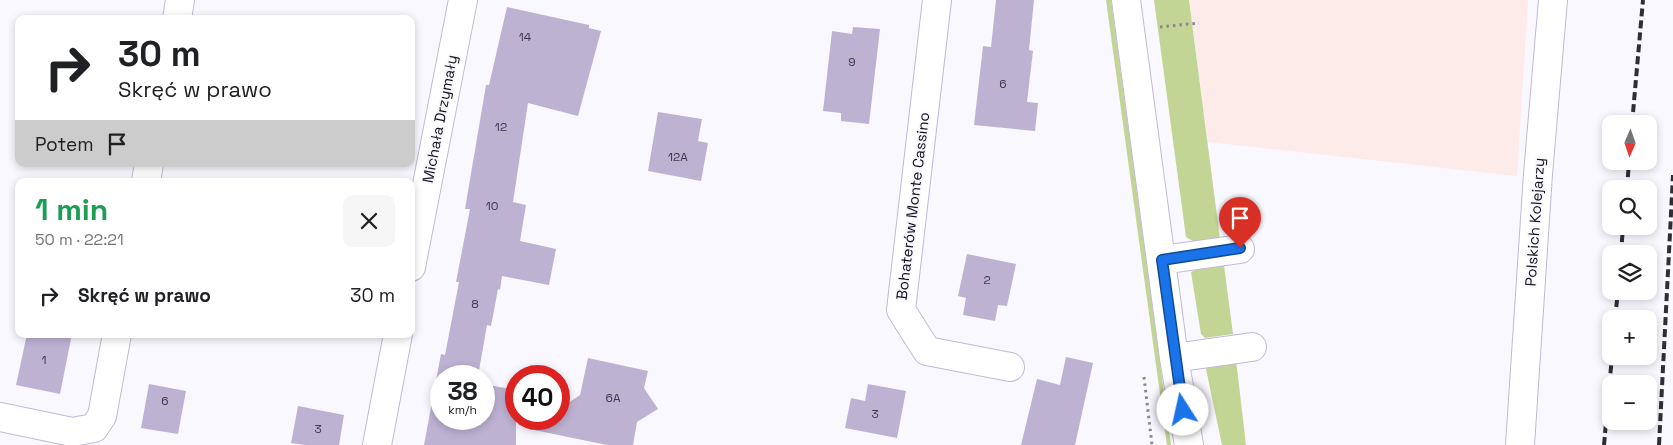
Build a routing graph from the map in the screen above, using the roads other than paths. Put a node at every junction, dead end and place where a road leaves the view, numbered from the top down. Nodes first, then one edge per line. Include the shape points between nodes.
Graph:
1 (180, 0) edge
2 (463, 0) edge
3 (937, 0) edge
4 (1126, 0) edge
5 (1553, 0) edge
6 (178, 15) edge
7 (415, 246) edge
8 (1240, 248) dead end
9 (1162, 260) junction
10 (116, 338) edge
11 (397, 338) edge
12 (1252, 347) dead end
13 (1174, 358) junction
14 (1010, 367) dead end
15 (0, 417) edge
16 (377, 445) edge
17 (1189, 445) edge
18 (1520, 445) edge

1 - 6 street
2 - 7 street, Michała Drzymały
3 - 14 street, Bohaterów Monte Cassino via 901,310 927,352
4 - 9 street
5 - 18 street, Polskich Kolejarzy
8 - 9 street
9 - 13 street
10 - 15 street via 102,416 94,428 72,432
11 - 16 street
12 - 13 street
13 - 17 street

